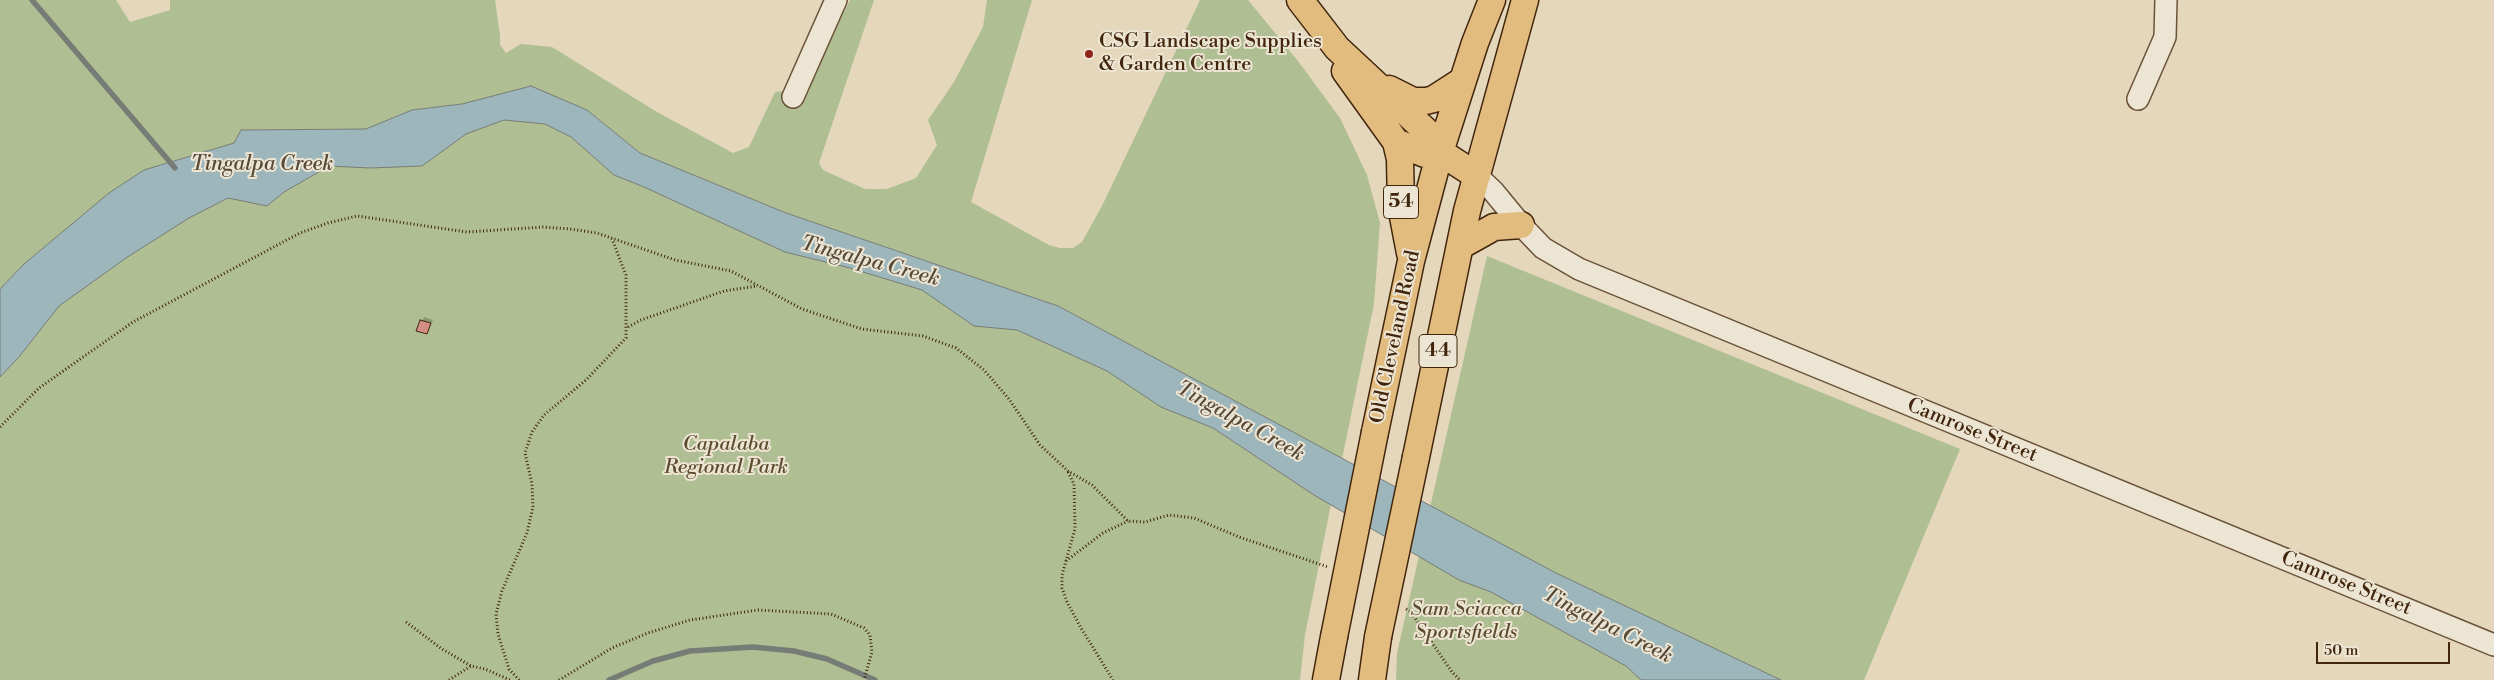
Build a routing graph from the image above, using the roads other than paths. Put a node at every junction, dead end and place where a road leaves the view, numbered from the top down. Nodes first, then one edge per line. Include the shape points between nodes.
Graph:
1 (836, 0) edge
2 (1300, 0) edge
3 (1492, 0) edge
4 (1525, 0) edge
5 (2166, 0) edge
6 (1337, 48) junction
7 (1372, 81) junction
8 (1462, 82) junction
9 (793, 97) dead end
10 (2138, 99) dead end
11 (1396, 142) junction
12 (1440, 152) junction
13 (1477, 176) junction
14 (1521, 225) junction
15 (1460, 246) junction
16 (1411, 261) junction
17 (2494, 645) edge
18 (1326, 680) edge
19 (1372, 680) edge

1 - 9 street
2 - 6 main road, 54
3 - 8 main road, Old Cleveland Road / 44
4 - 13 main road, 44
5 - 10 street via 2165,37
6 - 7 main road, 54
6 - 11 main road, 54 via 1345,71
7 - 8 main road via 1413,102 1434,99
7 - 12 main road, 54 via 1426,131
8 - 12 main road, Old Cleveland Road / 44
11 - 12 main road, 54 via 1425,154
11 - 16 main road, 54 via 1400,159 1401,206
12 - 13 main road, 54
12 - 16 main road, Old Cleveland Road / 44
13 - 14 street, Camrose Street via 1493,190
13 - 15 main road, 44
14 - 15 main road via 1488,228
14 - 17 street, Camrose Street via 1551,254 1579,269
15 - 19 main road, 44, bridge via 1378,637
16 - 18 main road, Old Cleveland Road / 44, bridge

